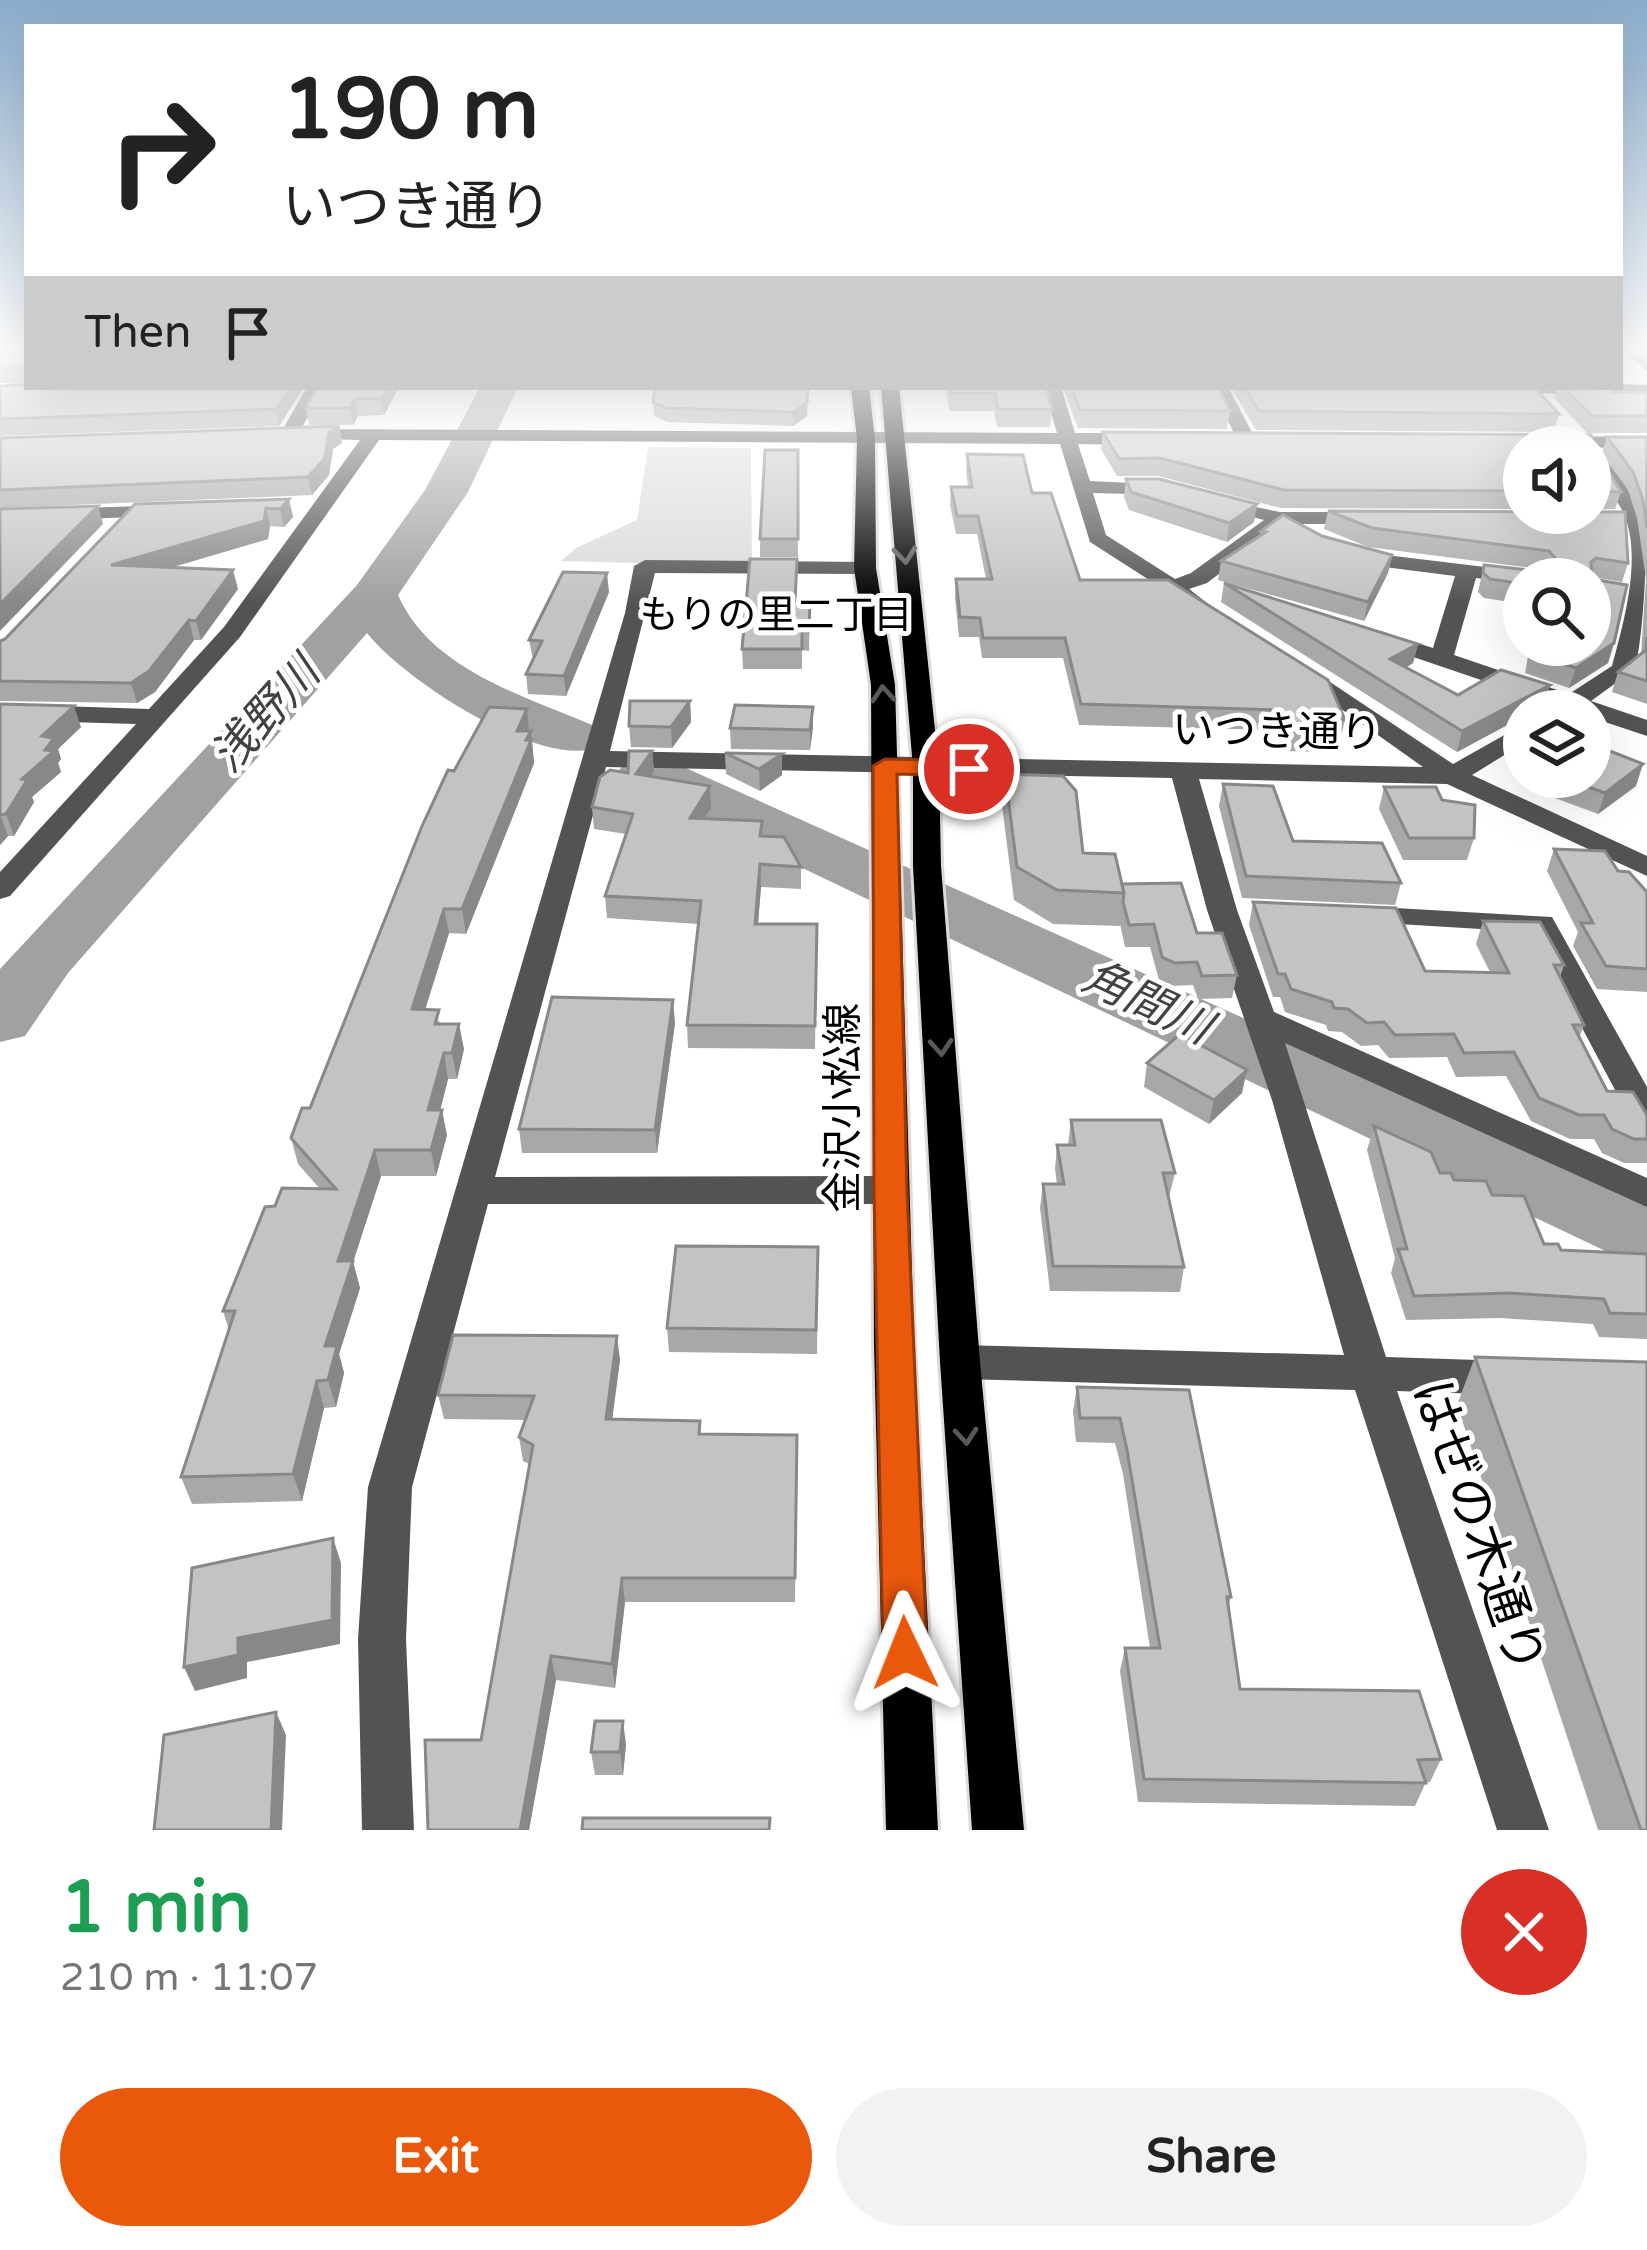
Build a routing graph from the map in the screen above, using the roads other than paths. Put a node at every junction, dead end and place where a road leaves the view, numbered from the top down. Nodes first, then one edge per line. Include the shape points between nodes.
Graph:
1 (315, 433) edge
2 (374, 433) edge
3 (522, 433) edge
4 (865, 433) edge
5 (894, 433) edge
6 (1066, 433) edge
7 (1244, 433) edge
8 (289, 434) joint
9 (266, 435) edge
10 (1067, 438) junction
11 (866, 439) junction
12 (894, 439) junction
13 (1157, 439) edge
14 (1225, 440) edge
15 (1247, 440) junction
16 (1271, 440) edge
17 (1647, 443) edge
18 (1611, 446) edge
19 (1611, 480) edge
20 (1083, 487) junction
21 (1179, 492) edge
22 (1202, 497) edge
23 (179, 510) edge
24 (0, 517) edge
25 (1280, 518) junction
26 (1399, 518) edge
27 (1613, 520) edge
28 (1637, 520) junction
29 (865, 568) junction
30 (1468, 568) junction
31 (1503, 574) edge
32 (1174, 586) junction
33 (1228, 592) edge
34 (1611, 592) edge
35 (1643, 597) edge
36 (1223, 622) edge
37 (1362, 633) edge
38 (1442, 657) junction
39 (1282, 658) edge
40 (1526, 690) edge
41 (1591, 690) edge
42 (0, 712) edge
43 (156, 717) junction
44 (1611, 718) edge
45 (1647, 728) edge
46 (1503, 745) edge
47 (593, 758) junction
48 (885, 766) junction
49 (926, 768) junction
50 (1184, 773) junction
51 (1452, 776) junction
52 (1647, 867) edge
53 (0, 890) edge
54 (1222, 910) junction
55 (1258, 911) edge
56 (1328, 914) edge
57 (1263, 1029) junction
58 (1647, 1118) edge
59 (890, 1190) junction
60 (473, 1191) junction
61 (1647, 1193) edge
62 (960, 1363) junction
63 (1370, 1373) junction
64 (1555, 1379) edge
65 (388, 1830) edge
66 (912, 1830) edge
67 (998, 1830) edge
68 (1523, 1830) edge

1 - 8 street
2 - 43 street via 311,506 232,632
3 - 11 street
4 - 11 main road, 金沢小松線
5 - 12 main road
6 - 10 street
7 - 15 street
8 - 9 street
10 - 12 street
10 - 13 street
10 - 20 street
11 - 12 street
11 - 29 main road, 金沢小松線
12 -> 49 main road
14 - 15 street
15 - 16 street
17 - 18 street
19 - 28 street
20 - 21 street
20 - 32 street via 1097,538
22 - 25 street
23 - 24 street via 123,521
25 - 26 street
25 - 30 street via 1352,556
25 - 32 street via 1199,578
27 - 28 street
28 - 35 street
29 - 47 street via 645,566
48 -> 29 main road, 金沢小松線 via 883,685
30 - 31 street
30 - 38 street
32 - 33 street
32 - 36 street
34 - 35 street
35 - 41 street via 1623,669
37 - 38 street
38 - 40 street
39 - 51 street
42 - 43 street
43 - 53 street
44 - 45 street
46 - 51 street
47 - 48 street, いつき通り
47 - 60 street
48 - 49 street, いつき通り
48 - 59 main road, 金沢小松線
49 - 50 street, いつき通り
49 -> 62 main road
50 - 51 street, いつき通り
50 - 54 street
51 - 52 street, いつき通り
54 - 55 street
54 - 57 street
56 - 58 street via 1541,923
57 - 61 street
57 - 63 street
59 - 60 street
59 - 66 main road, 金沢小松線
60 - 65 street via 390,1487 382,1640
62 - 63 street, はぜの木通り
62 -> 67 main road
63 - 64 street
63 - 68 street, はぜの木通り

